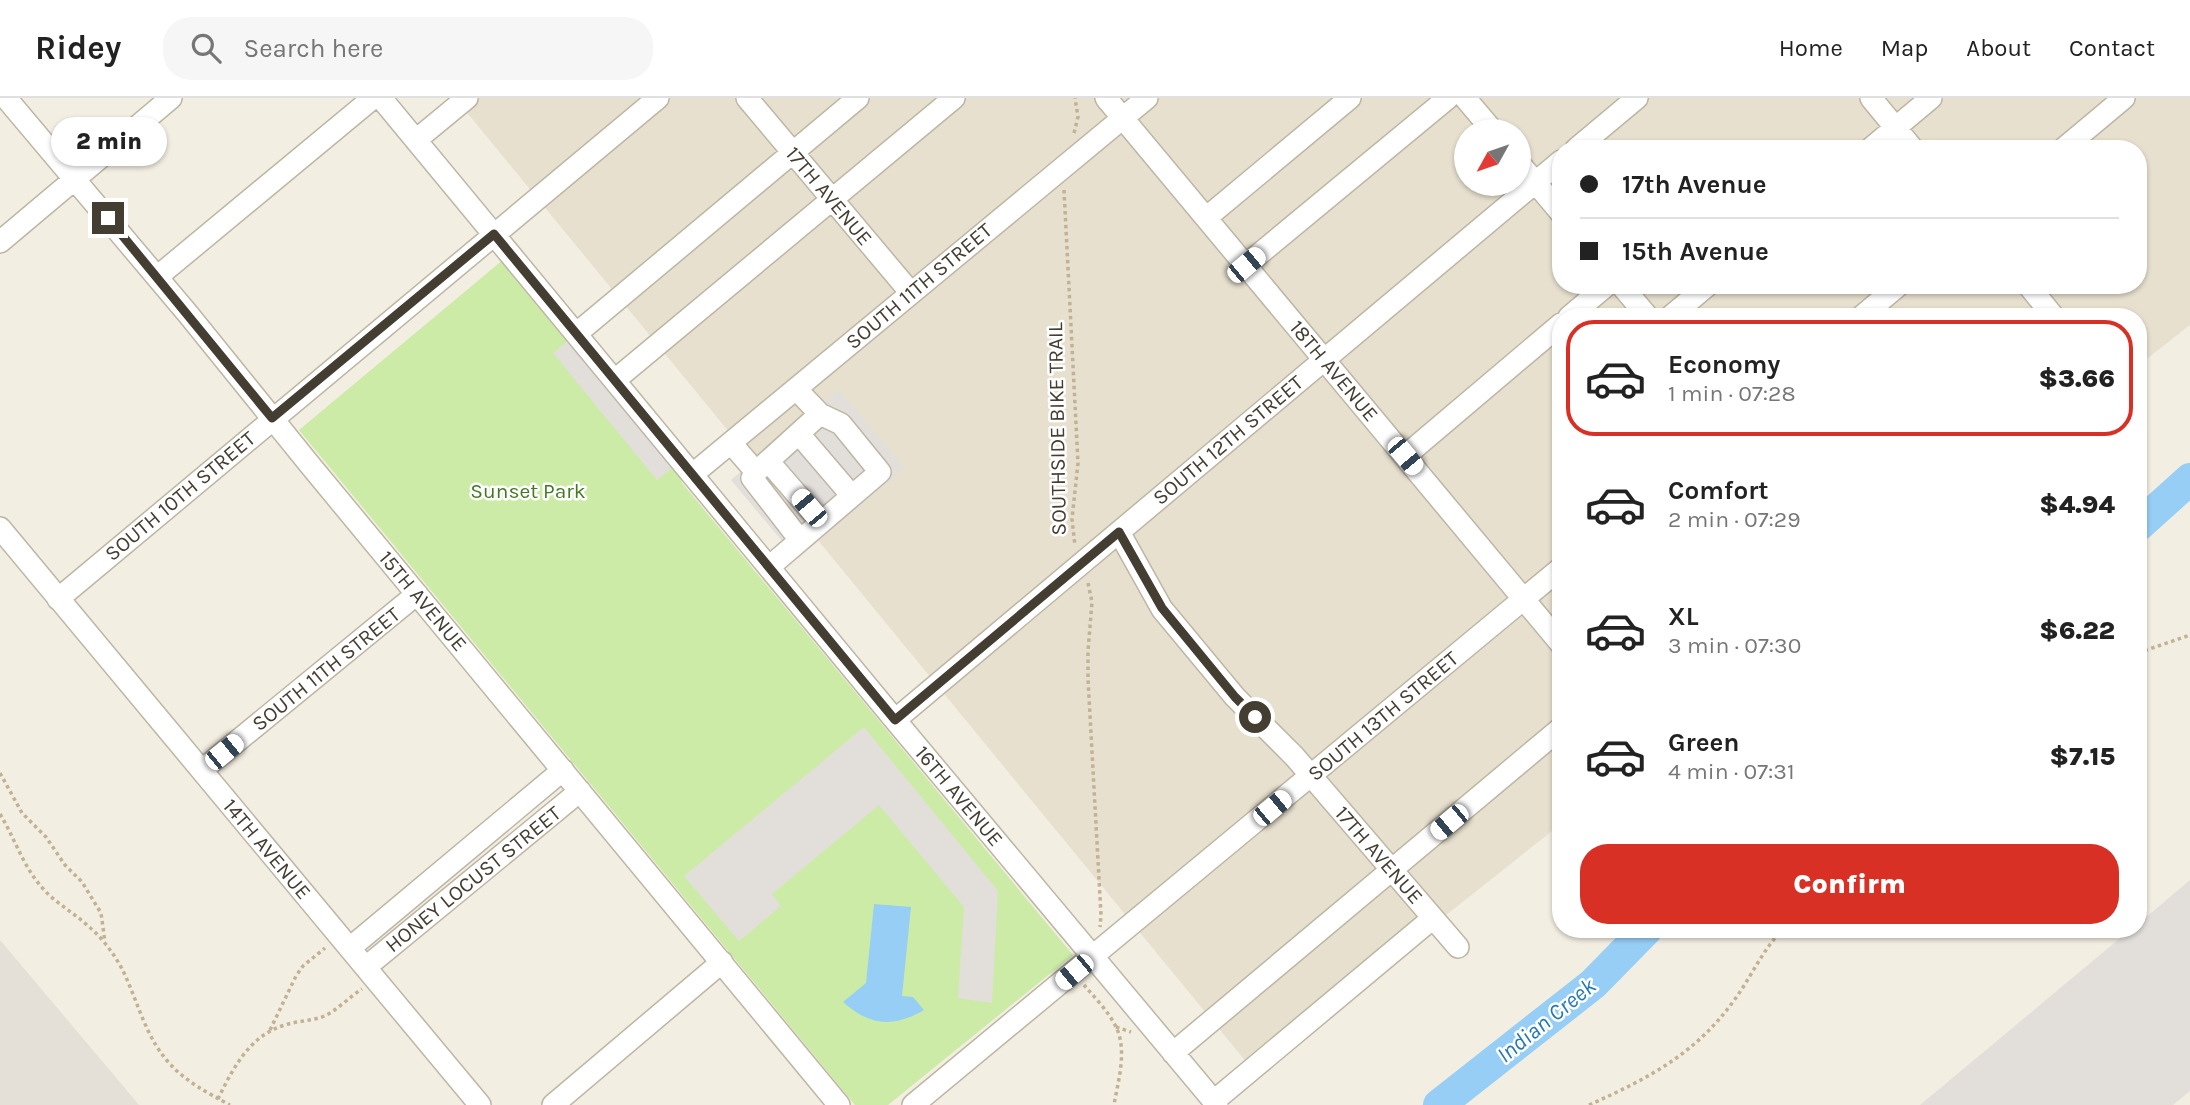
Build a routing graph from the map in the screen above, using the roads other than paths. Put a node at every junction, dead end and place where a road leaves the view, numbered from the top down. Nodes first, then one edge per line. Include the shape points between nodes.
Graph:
1 (6, 98) edge
2 (171, 98) edge
3 (373, 98) edge
4 (381, 98) edge
5 (467, 98) edge
6 (658, 98) edge
7 (747, 98) edge
8 (858, 98) edge
9 (954, 98) edge
10 (1106, 98) edge
11 (1147, 98) edge
12 (1350, 98) edge
13 (1448, 98) edge
14 (1465, 98) edge
15 (1637, 98) edge
16 (1871, 98) edge
17 (1931, 98) edge
18 (2124, 98) edge
19 (1123, 118) junction
20 (1483, 119) edge
21 (1896, 128) junction
22 (416, 140) junction
23 (1587, 140) edge
24 (1881, 140) edge
25 (1906, 140) edge
26 (2074, 140) edge
27 (793, 152) junction
28 (1552, 170) edge
29 (1531, 177) edge
30 (75, 178) junction
31 (1536, 183) junction
32 (833, 200) junction
33 (1552, 202) edge
34 (1206, 218) junction
35 (494, 234) junction
36 (0, 242) edge
37 (1246, 265) junction
38 (157, 277) junction
39 (911, 293) junction
40 (1596, 294) edge
41 (1629, 294) edge
42 (1697, 294) edge
43 (1888, 294) edge
44 (2035, 294) edge
45 (1580, 308) edge
46 (1640, 308) edge
47 (1681, 308) edge
48 (1872, 308) edge
49 (2047, 308) edge
50 (1552, 332) edge
51 (576, 334) junction
52 (1324, 359) junction
53 (615, 380) junction
54 (796, 389) junction
55 (820, 414) junction
56 (272, 418) junction
57 (799, 434) junction
58 (731, 443) junction
59 (1405, 456) junction
60 (759, 470) junction
61 (692, 474) junction
62 (852, 496) junction
63 (821, 522) junction
64 (0, 528) edge
65 (1119, 532) junction
66 (800, 540) junction
67 (769, 567) junction
68 (1552, 576) edge
69 (417, 594) junction
70 (58, 599) junction
71 (1524, 599) junction
72 (1552, 633) edge
73 (895, 720) junction
74 (1552, 736) edge
75 (202, 770) junction
76 (563, 770) junction
77 (1311, 776) junction
78 (580, 791) junction
79 (1392, 870) junction
80 (1433, 918) junction
81 (344, 942) junction
82 (1458, 947) dead end
83 (1093, 957) junction
84 (722, 962) junction
85 (371, 974) junction
86 (1173, 1053) junction
87 (1215, 1103) edge
88 (480, 1105) edge
89 (553, 1105) edge
90 (839, 1105) edge
91 (913, 1105) edge

1 - 30 street, 15TH AVENUE
2 - 30 street
3 - 38 street
4 - 22 street, 16TH AVENUE
5 - 22 street
6 - 35 street, SOUTH 10TH STREET
7 - 27 street, 17TH AVENUE
8 - 27 street
9 - 32 street
10 - 19 street, 18TH AVENUE
11 - 19 street, SOUTH 11TH STREET
12 - 34 street
13 - 37 street
14 - 20 street
15 - 23 street
16 - 21 street
17 - 21 street
18 - 26 street
19 - 34 street, 18TH AVENUE
19 - 39 street, SOUTH 11TH STREET
21 - 24 street
21 - 25 street
22 - 35 street, 16TH AVENUE
27 - 32 street, 17TH AVENUE
27 - 51 street
28 - 31 street, SOUTH 12TH STREET
29 - 31 street
30 - 36 street
30 - 38 street, 15TH AVENUE
31 - 33 street
31 - 52 street, SOUTH 12TH STREET
32 - 39 street, 17TH AVENUE
32 - 53 street
34 - 37 street, 18TH AVENUE
35 - 51 street, 16TH AVENUE
35 - 56 street, SOUTH 10TH STREET
37 - 52 street, 18TH AVENUE
38 - 56 street, 15TH AVENUE
39 - 54 street, SOUTH 11TH STREET
40 - 45 street
41 - 46 street
42 - 47 street
43 - 48 street
44 - 49 street
50 - 59 street
51 - 53 street, 16TH AVENUE
52 - 59 street, 18TH AVENUE
52 - 65 street, SOUTH 12TH STREET
53 - 61 street, 16TH AVENUE
54 - 55 street
54 - 58 street, SOUTH 11TH STREET
55 - 57 street
55 - 62 street via 841,424 880,472
56 - 69 street, 15TH AVENUE
56 - 70 street, SOUTH 10TH STREET
57 - 60 street
57 - 62 street
58 - 60 street
58 - 61 street, SOUTH 11TH STREET
59 - 71 street, 18TH AVENUE
60 - 63 street
60 - 66 street
61 - 67 street, 16TH AVENUE
62 - 63 street
63 - 66 street
64 - 70 street, 14TH AVENUE
65 - 73 street, SOUTH 12TH STREET
65 - 77 street, 17TH AVENUE via 1162,608 1235,697
66 - 67 street
67 - 73 street, 16TH AVENUE
68 - 71 street, SOUTH 13TH STREET
69 - 75 street, SOUTH 11TH STREET
69 - 76 street, 15TH AVENUE
70 - 75 street, 14TH AVENUE
71 - 72 street, 18TH AVENUE
71 - 77 street, SOUTH 13TH STREET
73 - 83 street, 16TH AVENUE
74 - 79 street
75 - 81 street, 14TH AVENUE
76 - 78 street, 15TH AVENUE
76 - 81 street, HONEY LOCUST STREET
77 - 79 street, 17TH AVENUE
77 - 83 street, SOUTH 13TH STREET
78 - 84 street, 15TH AVENUE
78 - 85 street, HONEY LOCUST STREET
79 - 80 street, 17TH AVENUE
79 - 86 street
80 - 82 street, 17TH AVENUE
80 - 87 street
81 - 85 street, 14TH AVENUE
83 - 86 street, 16TH AVENUE
83 - 91 street, SOUTH 13TH STREET
84 - 89 street
84 - 90 street, 15TH AVENUE
85 - 88 street, 14TH AVENUE
86 - 87 street, 16TH AVENUE

